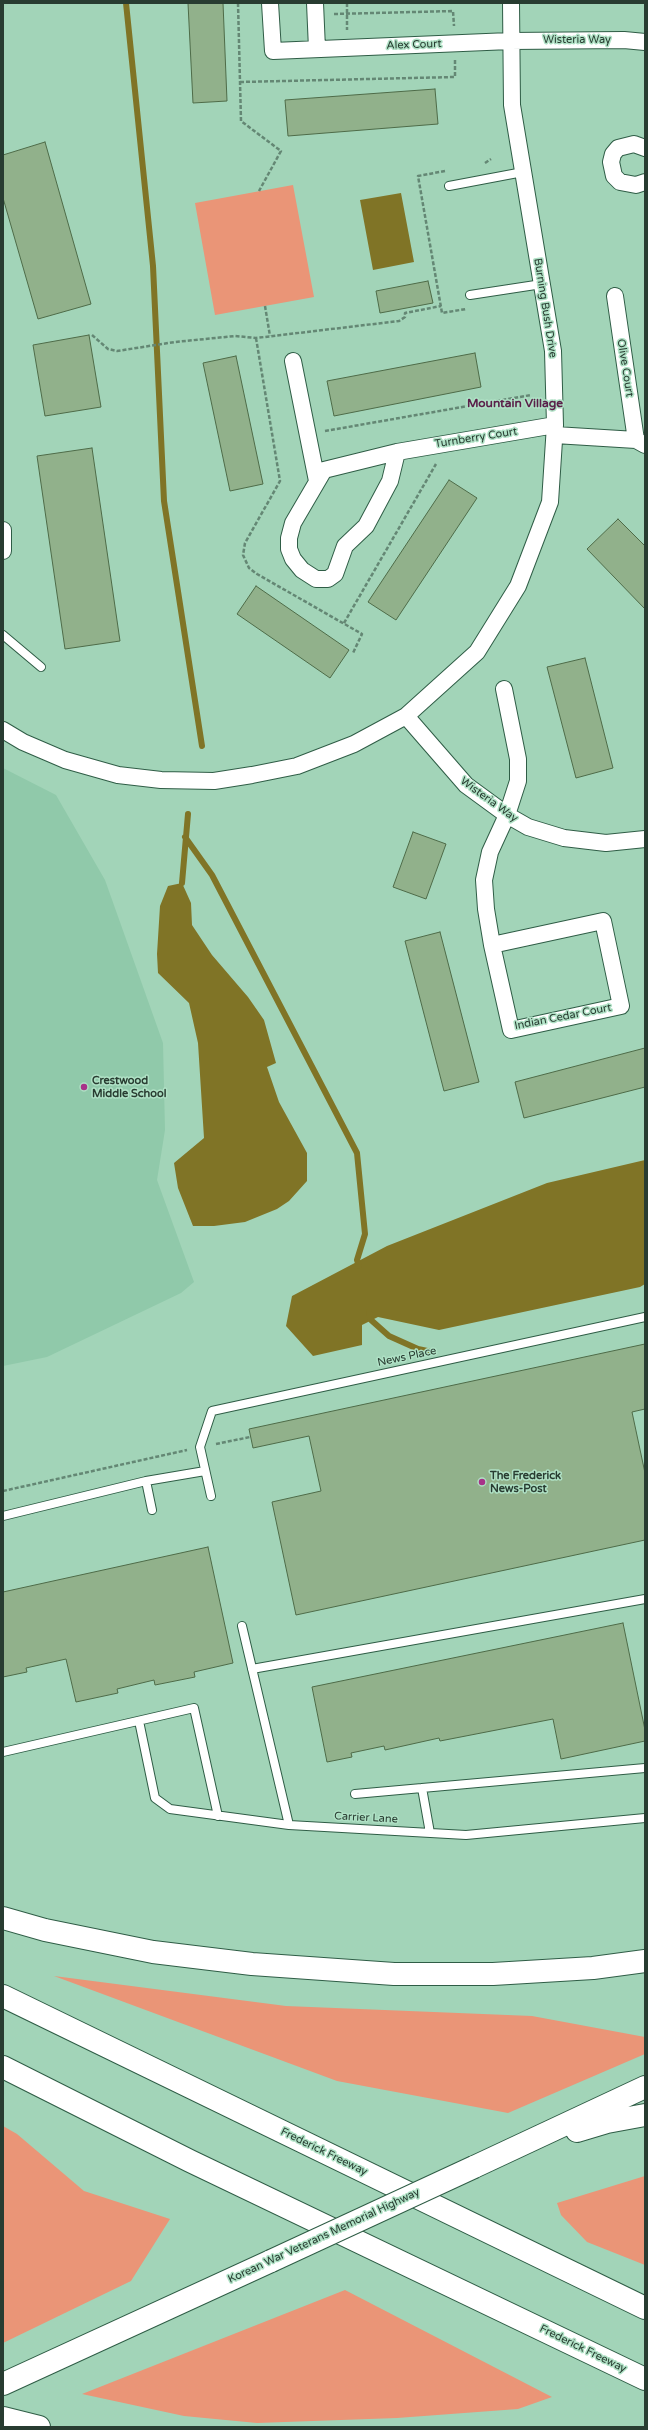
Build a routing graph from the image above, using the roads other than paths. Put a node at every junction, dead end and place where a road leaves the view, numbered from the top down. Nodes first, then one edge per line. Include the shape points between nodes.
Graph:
1 (270, 3) edge
2 (511, 3) edge
3 (316, 9) edge
4 (510, 41) junction
5 (645, 42) edge
6 (317, 49) junction
7 (645, 148) edge
8 (523, 172) junction
9 (645, 182) edge
10 (449, 186) dead end
11 (542, 284) junction
12 (470, 296) dead end
13 (615, 296) dead end
14 (292, 361) dead end
15 (555, 430) junction
16 (641, 442) edge
17 (396, 452) junction
18 (317, 481) junction
19 (3, 530) edge
20 (3, 551) edge
21 (3, 635) edge
22 (41, 667) dead end
23 (504, 689) dead end
24 (406, 716) junction
25 (3, 730) edge
26 (507, 816) junction
27 (645, 839) edge
28 (492, 945) junction
29 (645, 1317) edge
30 (205, 1470) junction
31 (146, 1481) junction
32 (211, 1496) dead end
33 (152, 1510) dead end
34 (3, 1516) edge
35 (645, 1599) edge
36 (242, 1626) dead end
37 (252, 1669) junction
38 (139, 1721) junction
39 (3, 1752) edge
40 (645, 1768) edge
41 (422, 1788) junction
42 (355, 1794) dead end
43 (218, 1816) junction
44 (645, 1818) edge
45 (289, 1825) junction
46 (430, 1833) junction
47 (3, 1918) edge
48 (645, 1961) edge
49 (3, 1996) edge
50 (3, 2067) edge
51 (645, 2087) edge
52 (645, 2114) edge
53 (474, 2167) junction
54 (645, 2308) edge
55 (645, 2379) edge
56 (3, 2384) edge
57 (3, 2418) edge
58 (39, 2427) edge

1 - 6 street, Alex Court via 273,51
2 - 4 street, Burning Bush Drive
3 - 6 street
4 - 5 street, Wisteria Way
4 - 6 street, Alex Court
4 - 8 street, Burning Bush Drive via 512,105
7 - 9 street via 634,144 618,148 612,154 611,162 614,176 620,182 636,185
8 - 10 lane
8 - 11 street, Burning Bush Drive
11 - 12 lane
11 - 15 street, Burning Bush Drive via 553,351
13 - 16 street, Olive Court
14 - 18 street
15 - 16 street, Turnberry Court
15 - 17 street, Turnberry Court
15 - 24 street, Burning Bush Drive via 550,502 518,586 477,652
17 - 18 street, Turnberry Court via 324,470
17 - 18 street, Turnberry Court via 390,482 366,526 346,546 335,574 328,579 316,579 302,570 293,559 290,549 289,538 293,523
19 - 20 street
21 - 22 lane
23 - 26 street, Indian Cedar Court via 518,759 518,781
24 - 25 street, Burning Bush Drive via 354,744 297,766 214,781 160,780 118,775 65,760 23,742
24 - 26 street, Wisteria Way via 466,785
26 - 27 street, Wisteria Way via 528,827 564,838 606,843
26 - 28 street, Indian Cedar Court via 490,852 484,880
28 - 28 street, Indian Cedar Court via 511,1030 621,1006 603,921
29 - 30 lane, News Place via 212,1411 200,1448
30 - 31 lane
30 - 32 lane
31 - 33 lane
31 - 34 lane
35 - 37 lane
36 - 37 lane
37 - 45 lane
38 - 39 lane
38 - 43 lane, Carrier Lane via 155,1798 170,1809
38 - 43 lane via 194,1708
40 - 41 lane
41 - 42 lane
41 - 46 lane
43 - 45 lane, Carrier Lane
44 - 46 lane, Carrier Lane via 466,1835
45 - 46 lane, Carrier Lane
47 - 48 highway via 45,1930 153,1952 252,1964 394,1974 493,1974 593,1968
49 - 54 highway, Frederick Freeway
50 - 55 highway, Frederick Freeway via 190,2162
51 - 53 highway, Korean War Veterans Memorial Highway
52 - 53 highway via 560,2136
53 - 56 highway, Korean War Veterans Memorial Highway, bridge
57 - 58 highway

